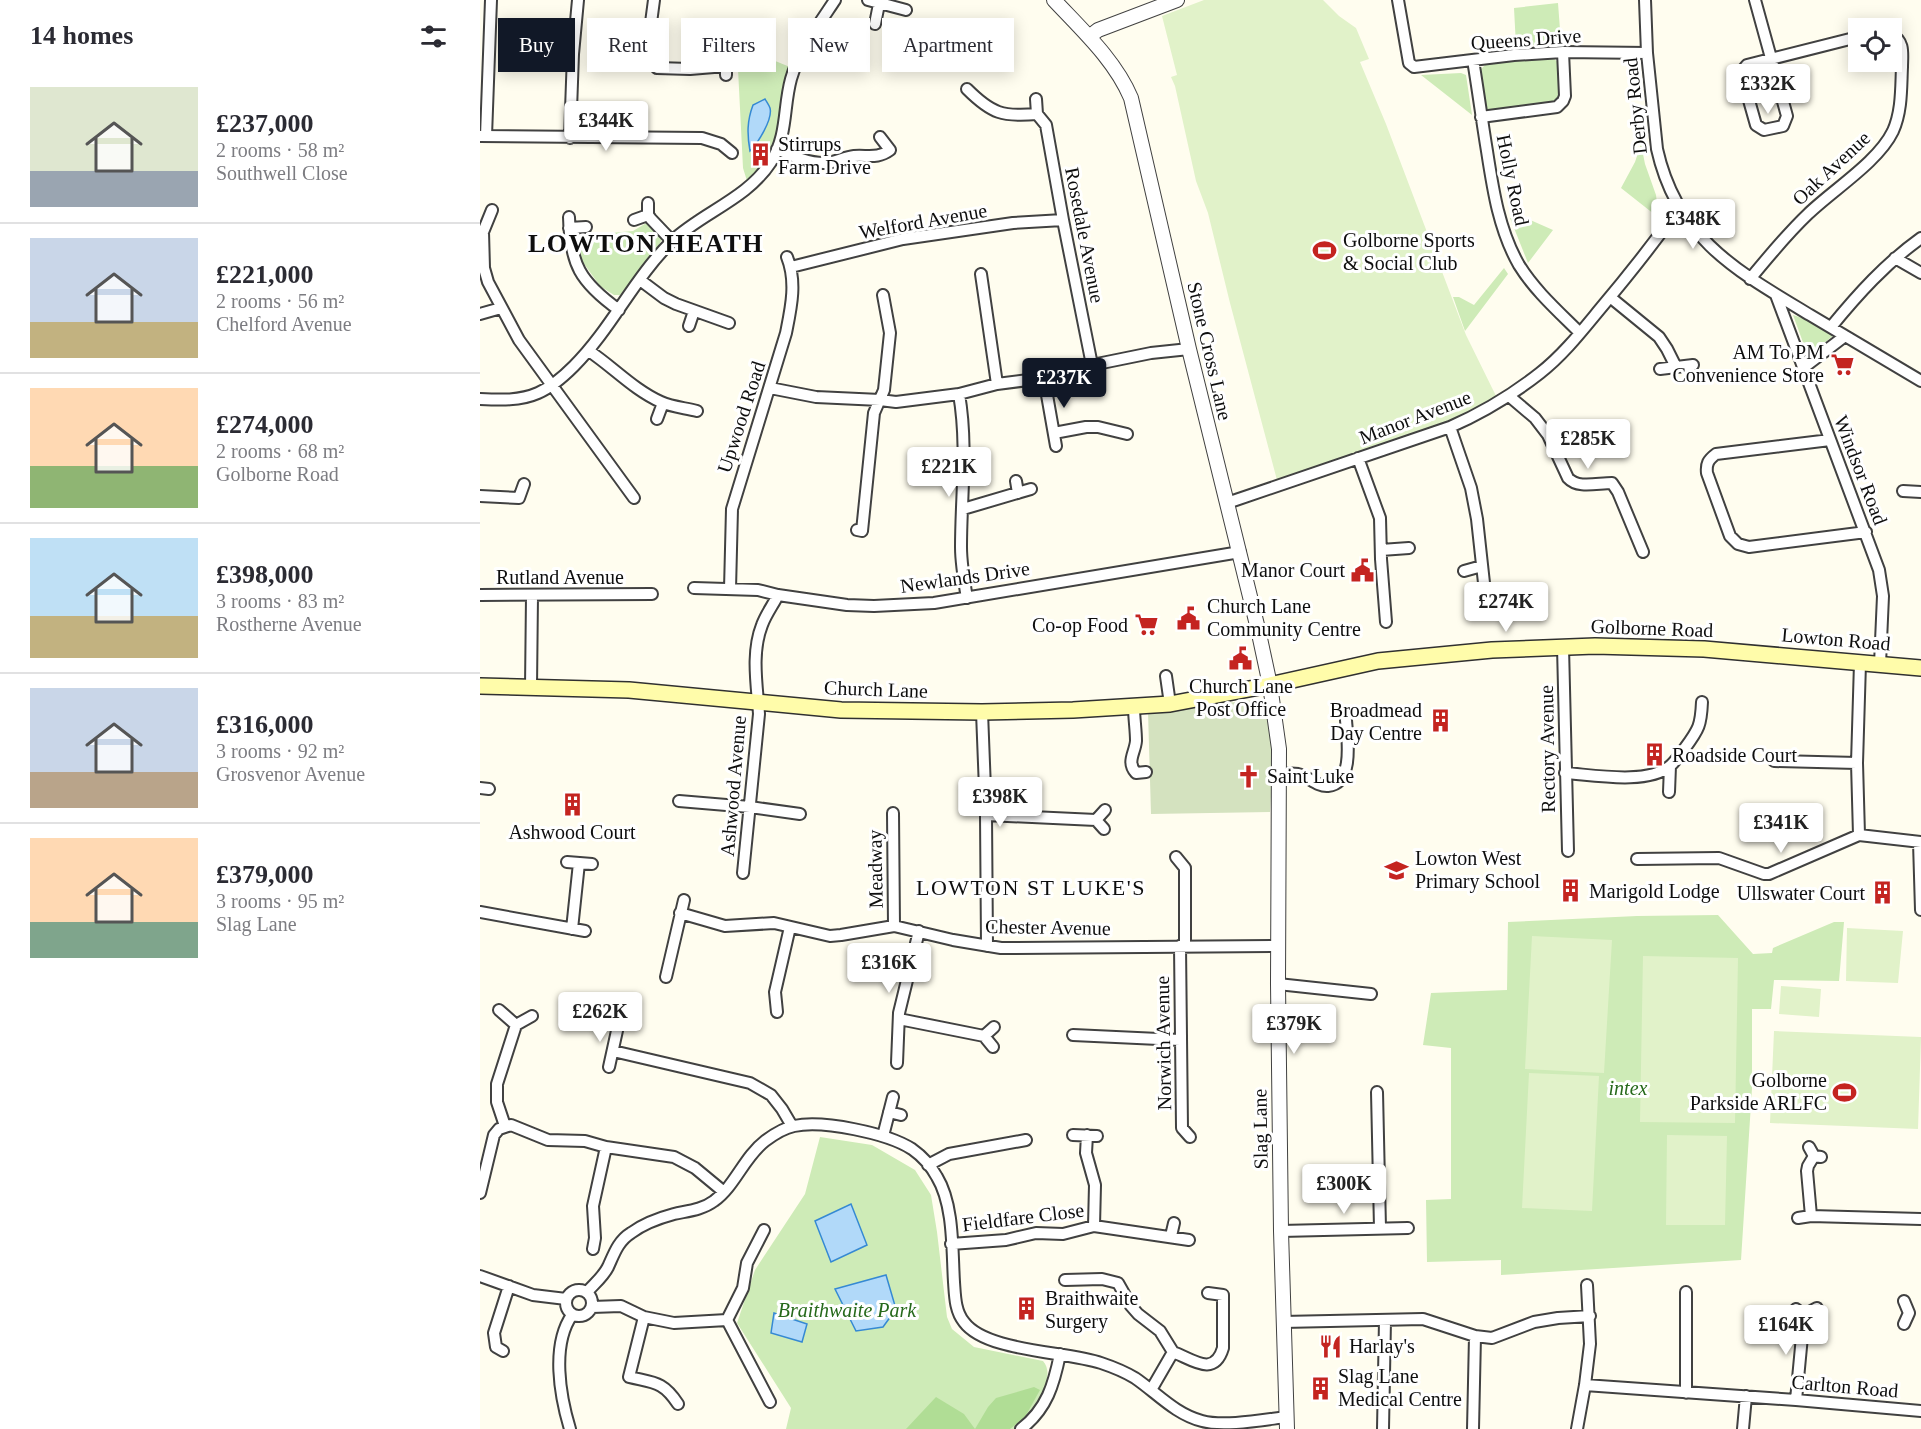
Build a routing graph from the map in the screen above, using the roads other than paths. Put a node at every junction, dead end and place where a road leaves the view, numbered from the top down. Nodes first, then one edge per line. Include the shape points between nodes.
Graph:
1 (491, 0) edge
2 (578, 0) edge
3 (654, 0) edge
4 (836, 0) edge
5 (868, 0) edge
6 (1054, 0) edge
7 (1178, 0) edge
8 (1398, 0) edge
9 (1644, 0) edge
10 (1755, 0) edge
11 (879, 4) junction
12 (906, 10) dead end
13 (875, 24) dead end
14 (1089, 37) junction
15 (1848, 39) edge
16 (1902, 46) edge
17 (1563, 52) junction
18 (1647, 53) junction
19 (1772, 58) junction
20 (1473, 60) junction
21 (1902, 64) edge
22 (681, 69) edge
23 (1902, 72) edge
24 (967, 89) dead end
25 (1036, 99) dead end
26 (1037, 114) junction
27 (1481, 117) junction
28 (483, 136) edge
29 (880, 137) dead end
30 (570, 138) junction
31 (777, 149) junction
32 (732, 153) dead end
33 (1679, 208) junction
34 (492, 210) dead end
35 (634, 220) dead end
36 (1063, 220) junction
37 (483, 221) edge
38 (585, 227) dead end
39 (1921, 238) edge
40 (672, 242) junction
41 (1895, 258) junction
42 (789, 262) joint
43 (1921, 273) edge
44 (981, 274) dead end
45 (1750, 279) junction
46 (640, 280) junction
47 (882, 295) dead end
48 (1776, 295) junction
49 (1610, 297) junction
50 (501, 308) junction
51 (619, 310) junction
52 (694, 311) junction
53 (480, 314) edge
54 (729, 323) dead end
55 (689, 326) dead end
56 (1831, 327) junction
57 (1580, 333) junction
58 (1845, 336) junction
59 (1189, 349) junction
60 (589, 351) junction
61 (1092, 365) junction
62 (1693, 365) dead end
63 (1676, 367) junction
64 (1803, 368) junction
65 (1660, 369) dead end
66 (1044, 378) junction
67 (1921, 381) edge
68 (997, 384) junction
69 (552, 385) junction
70 (770, 388) junction
71 (959, 394) junction
72 (1509, 396) junction
73 (480, 399) edge
74 (880, 399) junction
75 (663, 403) junction
76 (697, 411) dead end
77 (657, 419) dead end
78 (1450, 427) junction
79 (1054, 433) junction
80 (1126, 434) dead end
81 (1830, 440) junction
82 (1056, 446) dead end
83 (1358, 458) junction
84 (1016, 481) dead end
85 (524, 484) dead end
86 (1031, 489) dead end
87 (1903, 491) dead end
88 (1921, 492) edge
89 (1018, 493) junction
90 (480, 496) edge
91 (634, 498) dead end
92 (1227, 503) junction
93 (963, 509) junction
94 (862, 531) dead end
95 (1866, 532) junction
96 (1409, 548) dead end
97 (1381, 550) junction
98 (1240, 552) junction
99 (1643, 552) dead end
100 (1482, 566) junction
101 (1464, 571) dead end
102 (1484, 583) dead end
103 (694, 588) dead end
104 (730, 589) junction
105 (652, 594) dead end
106 (480, 595) edge
107 (778, 595) junction
108 (532, 596) junction
109 (967, 598) junction
110 (1386, 622) dead end
111 (1563, 647) junction
112 (1748, 652) joint
113 (1860, 663) junction
114 (1880, 664) junction
115 (1921, 668) edge
116 (1166, 676) dead end
117 (1270, 685) junction
118 (480, 686) edge
119 (531, 687) junction
120 (1702, 702) dead end
121 (758, 704) junction
122 (1170, 704) junction
123 (1134, 707) junction
124 (981, 712) junction
125 (1346, 720) dead end
126 (1774, 761) dead end
127 (1857, 763) junction
128 (1670, 766) junction
129 (1565, 773) junction
130 (1279, 774) junction
131 (1141, 776) dead end
132 (1669, 792) dead end
133 (679, 801) dead end
134 (750, 807) junction
135 (892, 808) dead end
136 (1105, 810) dead end
137 (800, 814) dead end
138 (986, 815) junction
139 (1096, 820) junction
140 (1104, 829) dead end
141 (1859, 835) junction
142 (1920, 842) edge
143 (1568, 851) dead end
144 (1176, 857) dead end
145 (1637, 859) dead end
146 (567, 862) dead end
147 (579, 863) junction
148 (592, 864) dead end
149 (743, 873) dead end
150 (684, 900) dead end
151 (1921, 910) edge
152 (480, 912) edge
153 (681, 913) junction
154 (894, 926) junction
155 (790, 927) junction
156 (572, 928) junction
157 (585, 931) dead end
158 (919, 931) junction
159 (987, 946) junction
160 (1182, 946) junction
161 (1278, 946) junction
162 (666, 977) dead end
163 (1278, 984) junction
164 (1371, 994) dead end
165 (499, 1010) dead end
166 (777, 1011) dead end
167 (532, 1016) dead end
168 (899, 1019) junction
169 (516, 1025) junction
170 (618, 1026) dead end
171 (994, 1027) dead end
172 (984, 1035) junction
173 (1073, 1035) dead end
174 (1180, 1040) junction
175 (993, 1047) dead end
176 (613, 1051) junction
177 (897, 1063) dead end
178 (609, 1067) dead end
179 (1378, 1090) dead end
180 (893, 1097) dead end
181 (889, 1112) junction
182 (902, 1114) dead end
183 (505, 1126) junction
184 (792, 1126) junction
185 (1073, 1135) dead end
186 (883, 1137) junction
187 (1190, 1137) dead end
188 (1026, 1140) dead end
189 (606, 1147) junction
190 (1815, 1153) dead end
191 (928, 1165) junction
192 (482, 1177) edge
193 (724, 1192) junction
194 (480, 1193) edge
195 (1811, 1216) junction
196 (1798, 1218) dead end
197 (1921, 1219) edge
198 (1174, 1223) dead end
199 (1094, 1226) junction
200 (1380, 1228) junction
201 (1408, 1228) dead end
202 (764, 1230) dead end
203 (1281, 1231) junction
204 (1171, 1236) junction
205 (1189, 1240) dead end
206 (951, 1244) junction
207 (593, 1249) dead end
208 (480, 1276) edge
209 (1065, 1280) dead end
210 (1084, 1280) junction
211 (1587, 1285) dead end
212 (509, 1286) junction
213 (587, 1292) junction
214 (1083, 1292) dead end
215 (1686, 1292) dead end
216 (1208, 1293) dead end
217 (566, 1299) junction
218 (1904, 1302) dead end
219 (592, 1307) junction
220 (1817, 1308) dead end
221 (1909, 1313) junction
222 (1921, 1313) edge
223 (572, 1314) junction
224 (1590, 1316) junction
225 (644, 1317) junction
226 (727, 1320) junction
227 (1385, 1320) junction
228 (1283, 1322) junction
229 (1904, 1324) dead end
230 (1475, 1336) junction
231 (496, 1351) dead end
232 (1173, 1352) junction
233 (1060, 1354) junction
234 (1585, 1385) junction
235 (1151, 1390) junction
236 (1686, 1393) junction
237 (1746, 1396) junction
238 (1796, 1400) junction
239 (771, 1402) dead end
240 (678, 1404) dead end
241 (1921, 1411) edge
242 (1286, 1423) edge
243 (570, 1429) edge
244 (1021, 1429) edge
245 (1383, 1429) edge
246 (1473, 1429) edge
247 (1577, 1429) edge
248 (1743, 1429) edge

1 - 28 street
2 - 30 street
3 - 22 street via 648,59 657,68
4 - 31 street via 795,66
5 - 11 street
6 - 14 street, Stone Cross Lane
7 - 14 street via 1098,30
8 - 20 street, Queens Drive via 1409,63 1414,67
9 - 18 street, Derby Road
10 - 19 street
11 - 12 street
11 - 13 street
14 - 59 street, Stone Cross Lane via 1119,74 1131,98
15 - 19 street
16 - 21 street, Oak Avenue
17 - 18 street, Queens Drive
17 - 20 street, Queens Drive
17 - 27 street, Holly Road via 1565,96 1557,108
18 - 33 street, Derby Road via 1657,149
19 - 19 street via 1787,116 1783,126 1764,130 1756,125 1741,72 1747,65
20 - 27 street, Holly Road
23 - 45 street, Oak Avenue via 1899,115 1877,153 1791,230
24 - 26 street via 990,109 1003,114
25 - 26 street, Rosedale Avenue
26 - 36 street, Rosedale Avenue via 1046,125
27 - 57 street, Holly Road via 1493,195 1514,254 1544,297
28 - 30 street
29 - 31 street via 894,147 876,157 855,156 830,163 806,160
30 - 32 street via 702,138 721,144
31 - 40 street via 771,162 746,189
33 - 45 street, Derby Road via 1714,251
33 - 49 street, Manor Avenue
34 - 37 street
35 - 40 street via 648,209
36 - 42 street, Welford Avenue via 903,239
36 - 61 street, Rosedale Avenue
37 - 50 street via 484,268
38 - 51 street via 569,222 573,257 585,281
39 - 41 street
40 - 46 street
41 - 43 street
41 - 56 street
42 - 70 street, Upwood Road via 791,309
44 - 68 street
45 - 48 street, Derby Road
46 - 51 street
46 - 52 street via 664,298
47 - 74 street via 890,333
48 - 56 street, Derby Road
48 - 64 street, Windsor Road
49 - 57 street, Manor Avenue
49 - 63 street via 1659,337
50 - 53 street
50 - 69 street
51 - 60 street
52 - 54 street
52 - 55 street
56 - 58 street, Derby Road
57 - 72 street, Manor Avenue via 1541,372
58 - 64 street
58 - 67 street, Derby Road
59 - 61 street
59 - 92 street, Stone Cross Lane
60 - 69 street
60 - 75 street
61 - 66 street
62 - 63 street
63 - 65 street
64 - 81 street, Windsor Road
66 - 68 street
66 - 79 street
68 - 71 street
69 - 73 street via 521,398
69 - 91 street
70 - 74 street via 816,397
70 - 104 street, Upwood Road via 732,510
71 - 74 street via 896,402
71 - 93 street via 965,446
72 - 78 street, Manor Avenue
72 - 99 street via 1548,435 1572,483 1612,483
74 - 94 street via 874,413
75 - 76 street
75 - 77 street
78 - 83 street, Manor Avenue
78 - 100 street via 1471,488
79 - 80 street via 1098,427
79 - 82 street
81 - 95 street, Windsor Road
81 - 95 street via 1716,454 1710,458 1707,473 1730,536 1749,547
83 - 92 street, Manor Avenue
83 - 97 street via 1380,518
84 - 89 street
85 - 90 street via 524,501
86 - 89 street
87 - 88 street
89 - 93 street
92 - 98 street, Stone Cross Lane
93 - 109 street via 961,548
95 - 114 street, Windsor Road via 1882,584
96 - 97 street
97 - 110 street
98 - 109 street, Newlands Drive
98 - 117 street, Stone Cross Lane
100 - 101 street
100 - 102 street
103 - 104 street, Newlands Drive
104 - 107 street, Newlands Drive
105 - 108 street, Rutland Avenue via 640,599
106 - 108 street, Rutland Avenue
107 - 109 street, Newlands Drive via 874,606
107 - 121 street, Ashwood Avenue via 758,641
108 - 119 street
111 - 112 main road, Golborne Road
111 - 117 main road, Golborne Road via 1378,661
111 - 129 street, Rectory Avenue
112 - 113 main road, Lowton Road
113 - 114 main road, Lowton Road
113 - 127 street
114 - 115 main road, Lowton Road
116 - 122 street
117 - 122 main road, Church Lane
117 - 130 street, Slag Lane
118 - 119 main road, Church Lane
119 - 121 main road, Church Lane via 629,690
120 - 128 street via 1701,724
121 - 124 main road, Church Lane via 841,710
121 - 134 street, Ashwood Avenue
122 - 123 main road, Church Lane
123 - 124 main road, Church Lane
123 - 131 street via 1136,744 1131,763
124 - 138 street
125 - 130 street via 1348,756 1339,781 1328,786 1298,774
126 - 127 street
127 - 141 street
128 - 129 street via 1659,773 1636,777
128 - 132 street
129 - 143 street, Rectory Avenue
130 - 161 street, Slag Lane
133 - 134 street
134 - 137 street
134 - 149 street, Ashwood Avenue
135 - 154 street, Meadway
136 - 139 street
138 - 139 street
138 - 159 street
139 - 140 street
141 - 142 street
141 - 145 street via 1769,874 1719,858
142 - 151 street
144 - 160 street, Norwich Avenue via 1185,868
146 - 147 street
147 - 148 street
147 - 156 street
150 - 153 street
152 - 156 street
153 - 155 street, Chester Avenue via 725,926 774,922
153 - 162 street
154 - 155 street, Chester Avenue via 830,936
154 - 158 street, Chester Avenue
155 - 166 street via 776,992
156 - 157 street
158 - 159 street, Chester Avenue
158 - 168 street
159 - 160 street, Chester Avenue
160 - 161 street, Chester Avenue
160 - 174 street, Norwich Avenue
161 - 163 street, Slag Lane
163 - 164 street
163 - 203 street, Slag Lane
165 - 169 street
167 - 169 street
168 - 172 street
168 - 177 street
169 - 183 street via 497,1084 497,1102
170 - 176 street
171 - 172 street
172 - 175 street
173 - 174 street
174 - 187 street, Norwich Avenue via 1182,1128
176 - 178 street
176 - 184 street via 750,1083 771,1095
179 - 200 street
180 - 181 street
181 - 182 street
181 - 186 street
183 - 189 street via 517,1126 548,1140
183 - 192 street via 494,1135
184 - 186 street via 828,1125
184 - 193 street via 754,1150
185 - 199 street via 1092,1135 1086,1153 1095,1185
186 - 191 street via 910,1148
188 - 191 street via 949,1154
189 - 193 street via 674,1157
189 - 207 street via 593,1206
190 - 195 street via 1807,1171
191 - 206 street via 947,1200
192 - 194 street
193 - 213 street via 705,1206 656,1220 628,1234 607,1269
195 - 196 street
195 - 197 street
198 - 204 street
199 - 204 street, Fieldfare Close
199 - 206 street, Fieldfare Close via 1063,1234 1036,1233 1006,1240
200 - 201 street
200 - 203 street
202 - 226 street via 747,1263 743,1288
203 - 228 street, Slag Lane
204 - 205 street, Fieldfare Close
206 - 233 street via 956,1303 969,1328 985,1338
208 - 212 street
209 - 210 street
210 - 214 street
210 - 232 street via 1118,1283 1131,1306 1160,1331
211 - 224 street
212 - 217 street via 533,1295
212 - 231 street via 494,1333
213 - 217 street via 575,1290
213 - 219 street
215 - 236 street
216 - 232 street via 1223,1290 1221,1355 1203,1365
217 - 223 street via 566,1308
218 - 221 street
219 - 223 street via 584,1316
219 - 225 street via 621,1306
220 - 238 street via 1800,1312
221 - 222 street
221 - 229 street
223 - 243 street via 563,1333 560,1371 562,1402
224 - 230 street via 1534,1322 1492,1338
224 - 234 street
225 - 226 street via 674,1323
225 - 240 street via 629,1377 659,1384
226 - 239 street
227 - 228 street
227 - 230 street via 1423,1319
227 - 245 street
228 - 242 street, Slag Lane
230 - 246 street
232 - 235 street
233 - 235 street via 1100,1362 1134,1377
233 - 244 street via 1048,1397
234 - 236 street, Carlton Road
234 - 247 street
235 - 242 street via 1173,1408 1202,1421
236 - 237 street, Carlton Road
237 - 238 street, Carlton Road
237 - 248 street
238 - 241 street, Carlton Road

